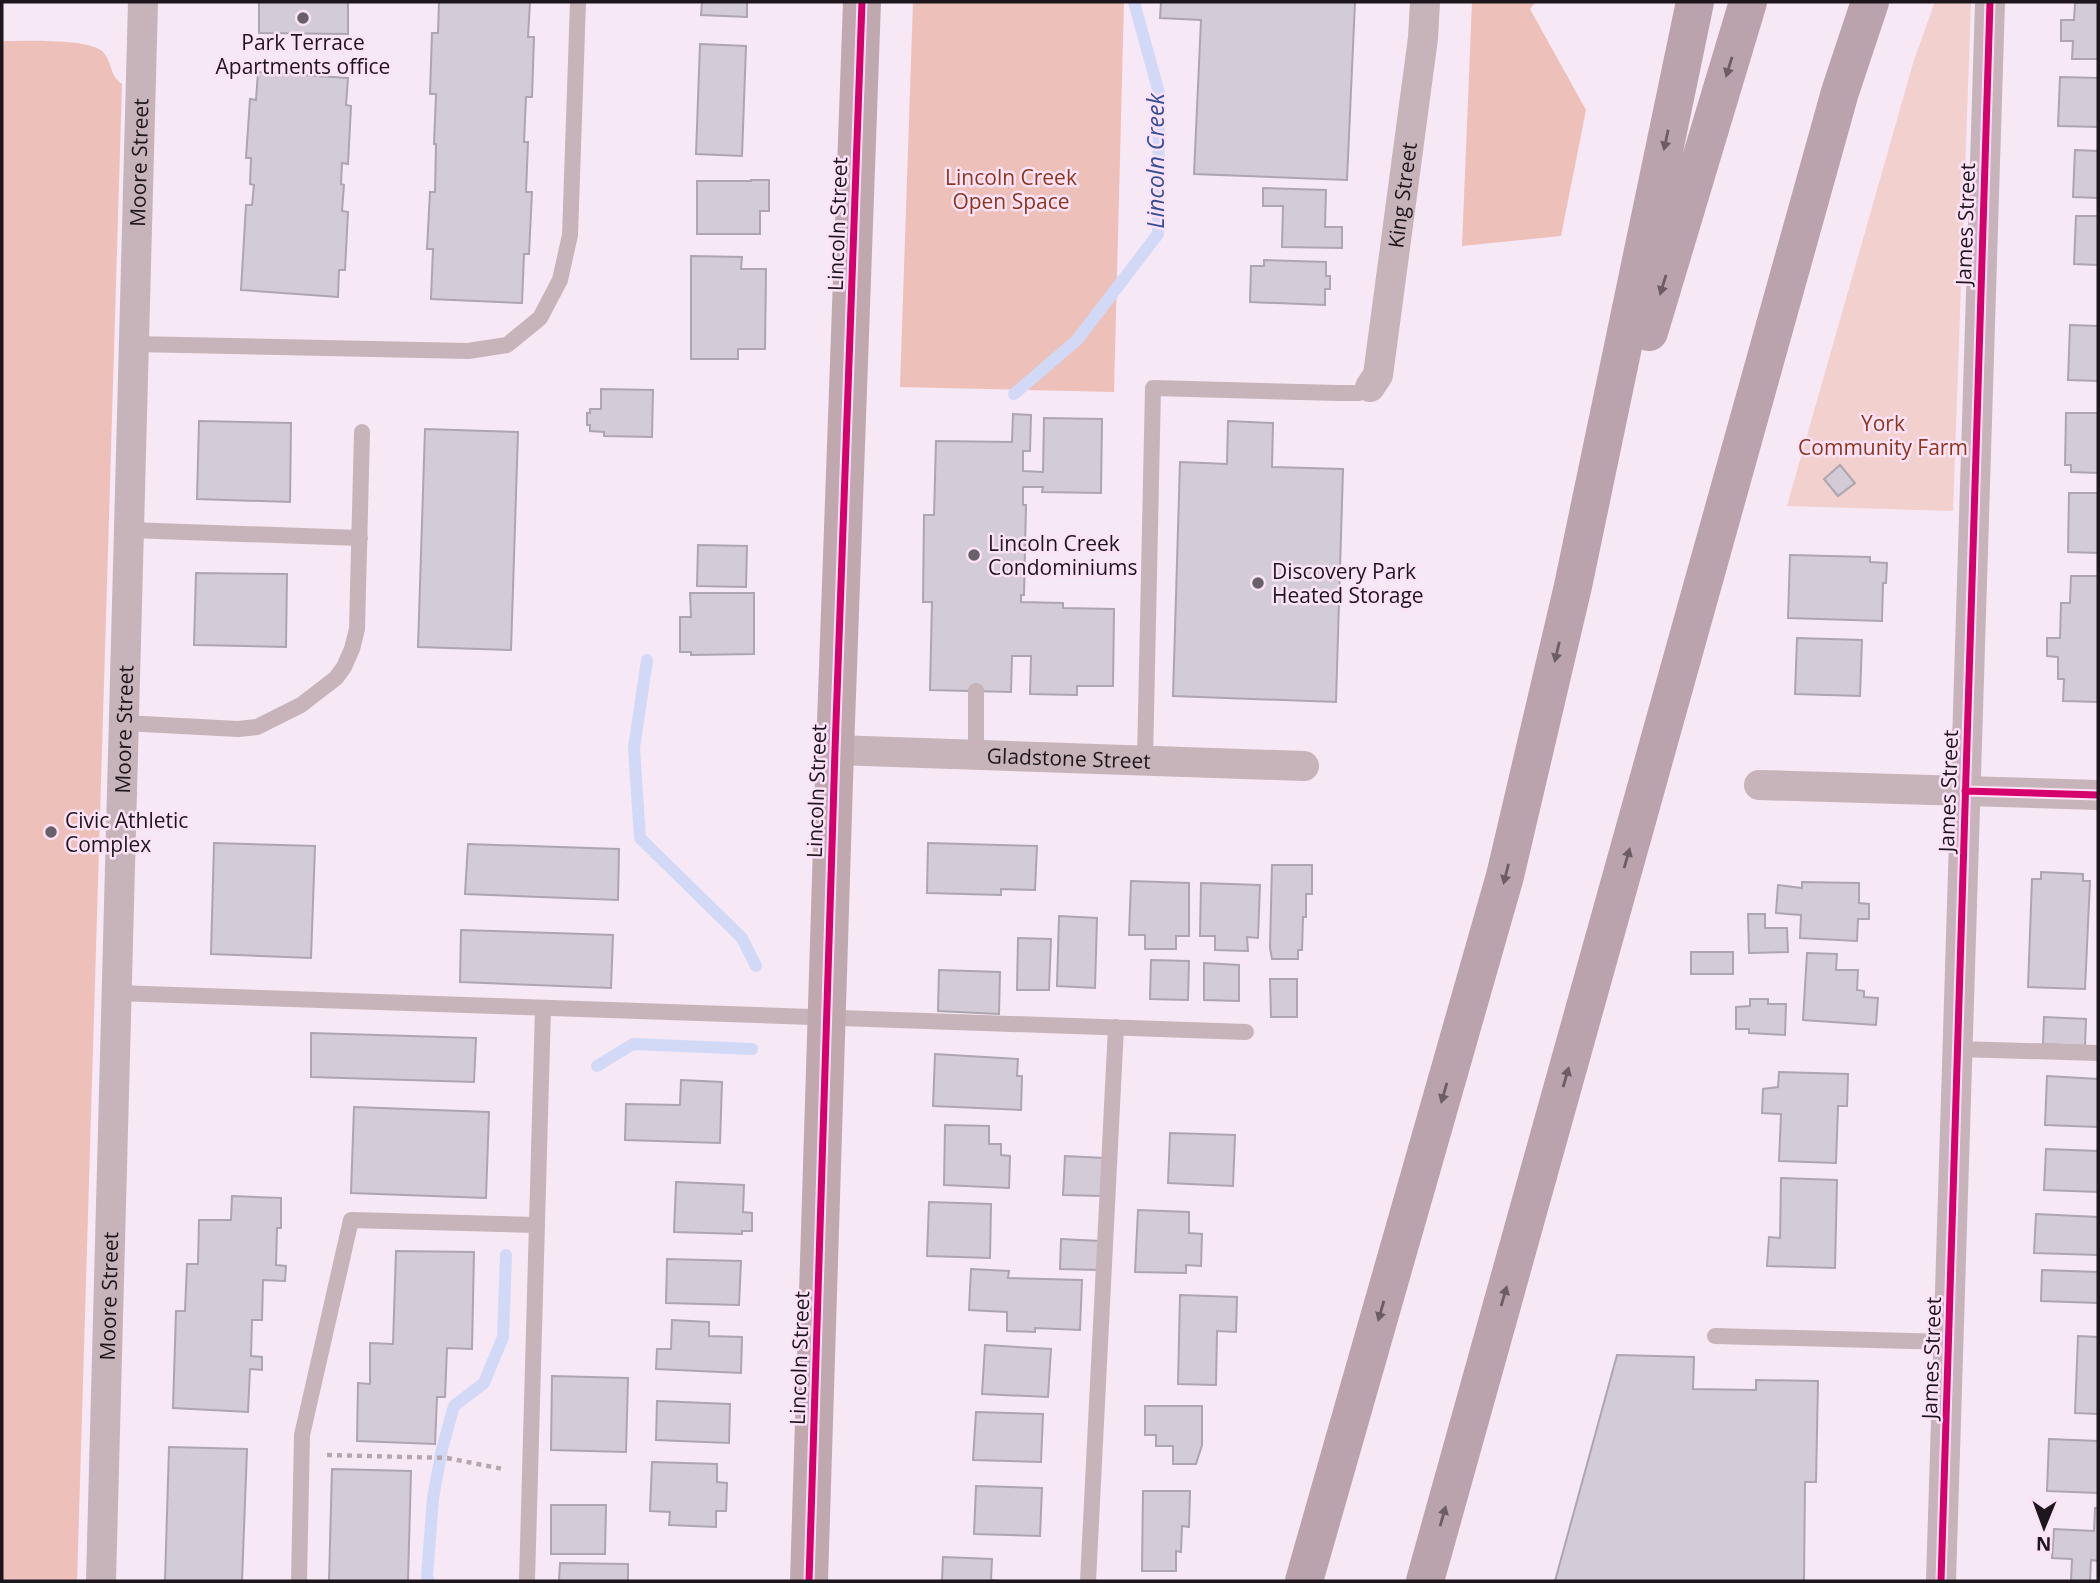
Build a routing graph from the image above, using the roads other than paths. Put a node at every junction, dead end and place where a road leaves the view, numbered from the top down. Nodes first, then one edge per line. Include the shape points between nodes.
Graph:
1 (143, 2) edge
2 (578, 2) edge
3 (862, 2) edge
4 (1425, 2) edge
5 (1695, 2) edge
6 (1748, 2) edge
7 (1870, 2) edge
8 (1990, 2) edge
9 (134, 344) junction
10 (1370, 387) joint
11 (362, 432) dead end
12 (129, 530) junction
13 (360, 538) junction
14 (1573, 586) junction
15 (976, 691) dead end
16 (124, 723) junction
17 (835, 750) junction
18 (976, 755) junction
19 (1145, 760) junction
20 (1304, 766) dead end
21 (1759, 785) dead end
22 (1965, 791) junction
23 (2098, 795) edge
24 (117, 993) junction
25 (542, 1008) junction
26 (827, 1018) junction
27 (1116, 1027) junction
28 (1246, 1032) dead end
29 (1958, 1049) junction
30 (2098, 1053) edge
31 (537, 1225) junction
32 (1715, 1336) dead end
33 (1949, 1342) junction
34 (101, 1581) edge
35 (299, 1581) edge
36 (527, 1581) edge
37 (809, 1581) edge
38 (1088, 1581) edge
39 (1304, 1581) edge
40 (1425, 1581) edge
41 (1941, 1581) edge

1 - 9 street, Moore Street
2 - 9 lane via 570,235 560,280 540,318 507,345 468,351
3 - 17 street, Lincoln Street
4 - 10 street, King Street via 1378,375
5 -> 14 highway
6 -> 14 highway
40 -> 7 highway via 1840,92
8 - 22 street, James Street
9 - 12 street, Moore Street
10 - 19 lane via 1359,393 1153,388
11 - 13 lane
12 - 13 lane
12 - 16 street, Moore Street
13 - 16 lane via 357,629 336,678 301,705 257,727
14 -> 39 highway via 1505,876
15 - 18 lane
16 - 24 street, Moore Street
17 - 18 street, Gladstone Street
17 - 26 street, Lincoln Street
18 - 19 street, Gladstone Street
19 - 20 street, Gladstone Street
21 - 22 street
22 - 23 street
22 - 29 street, James Street
24 - 25 lane
24 - 34 street, Moore Street
25 - 26 lane
25 - 31 lane
26 - 27 lane
26 - 37 street, Lincoln Street
27 - 28 lane
27 - 38 lane
29 - 30 lane
29 - 33 street, James Street
31 - 35 lane via 351,1220 302,1435
31 - 36 lane
32 - 33 lane
33 - 41 street, James Street

